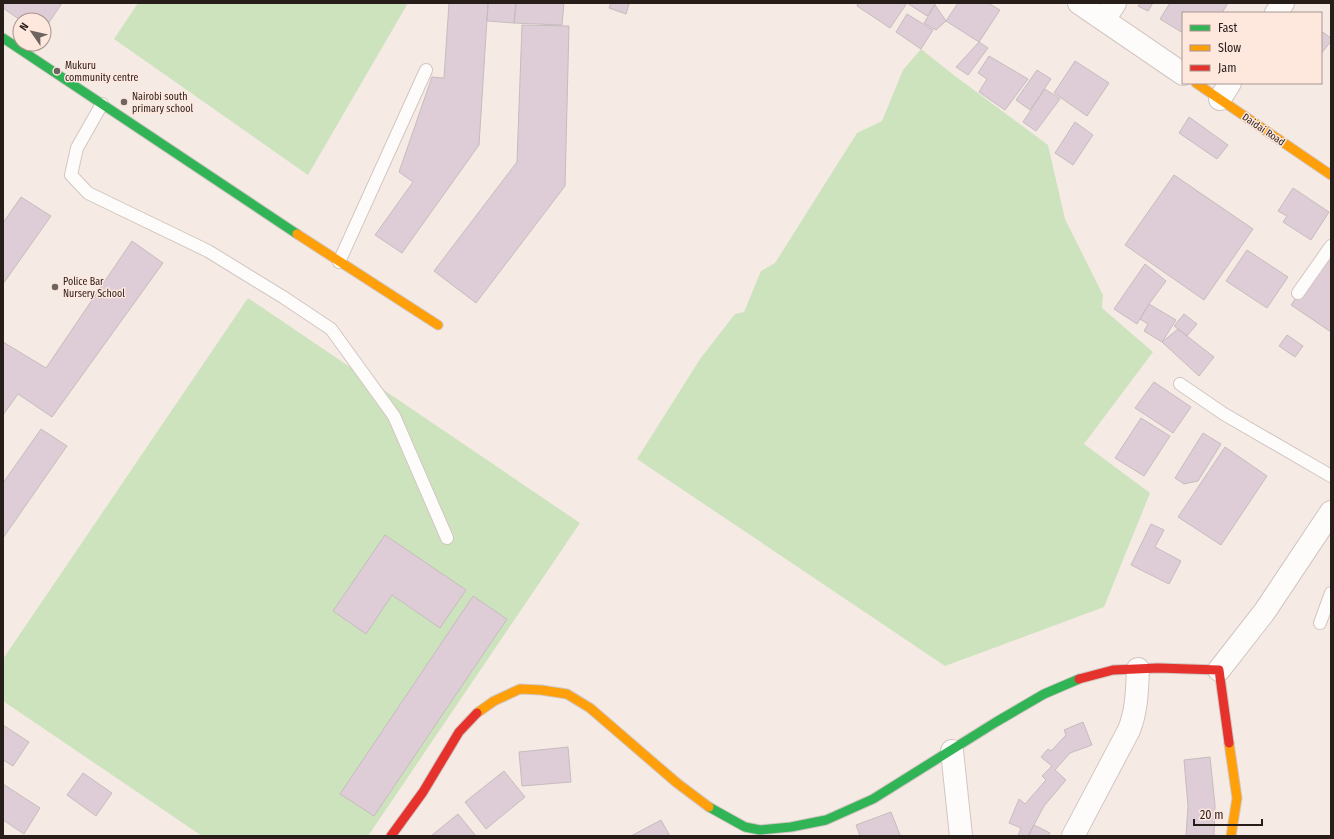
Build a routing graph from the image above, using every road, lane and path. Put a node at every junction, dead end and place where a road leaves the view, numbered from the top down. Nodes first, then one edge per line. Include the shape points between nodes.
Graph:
1 (1079, 3) edge
2 (1283, 3) edge
3 (1109, 11) edge
4 (1277, 12) edge
5 (3, 38) edge
6 (426, 70) dead end
7 (1182, 73) edge
8 (1200, 84) edge
9 (1225, 91) edge
10 (102, 104) junction
11 (1331, 175) edge
12 (1331, 246) edge
13 (339, 262) junction
14 (1298, 293) dead end
15 (438, 326) dead end
16 (1180, 384) dead end
17 (1331, 476) edge
18 (1331, 512) edge
19 (447, 538) dead end
20 (1331, 593) edge
21 (1320, 623) dead end
22 (1138, 669) junction
23 (1219, 670) junction
24 (952, 751) junction
25 (743, 831) edge
26 (391, 836) edge
27 (961, 836) edge
28 (1073, 836) edge
29 (1231, 836) edge

1 - 3 street
2 - 4 street
3 - 7 street
5 - 10 street
6 - 13 lane
8 - 9 street, Daidai Road
9 - 11 street, Daidai Road
10 - 13 street
10 - 19 lane via 77,148 71,174 88,193 208,251 331,329 394,416
12 - 14 lane
13 - 15 street
16 - 17 lane via 1224,414
18 - 23 street via 1265,610
20 - 21 lane
22 - 23 street
22 - 24 street via 1113,670 1076,680 1037,698
22 - 28 street via 1136,704 1130,730
23 - 29 street via 1237,798
24 - 25 street via 873,799 826,820 791,827
24 - 27 street
25 - 26 street via 677,783 590,708 567,694 520,689 474,714 459,732 423,792

